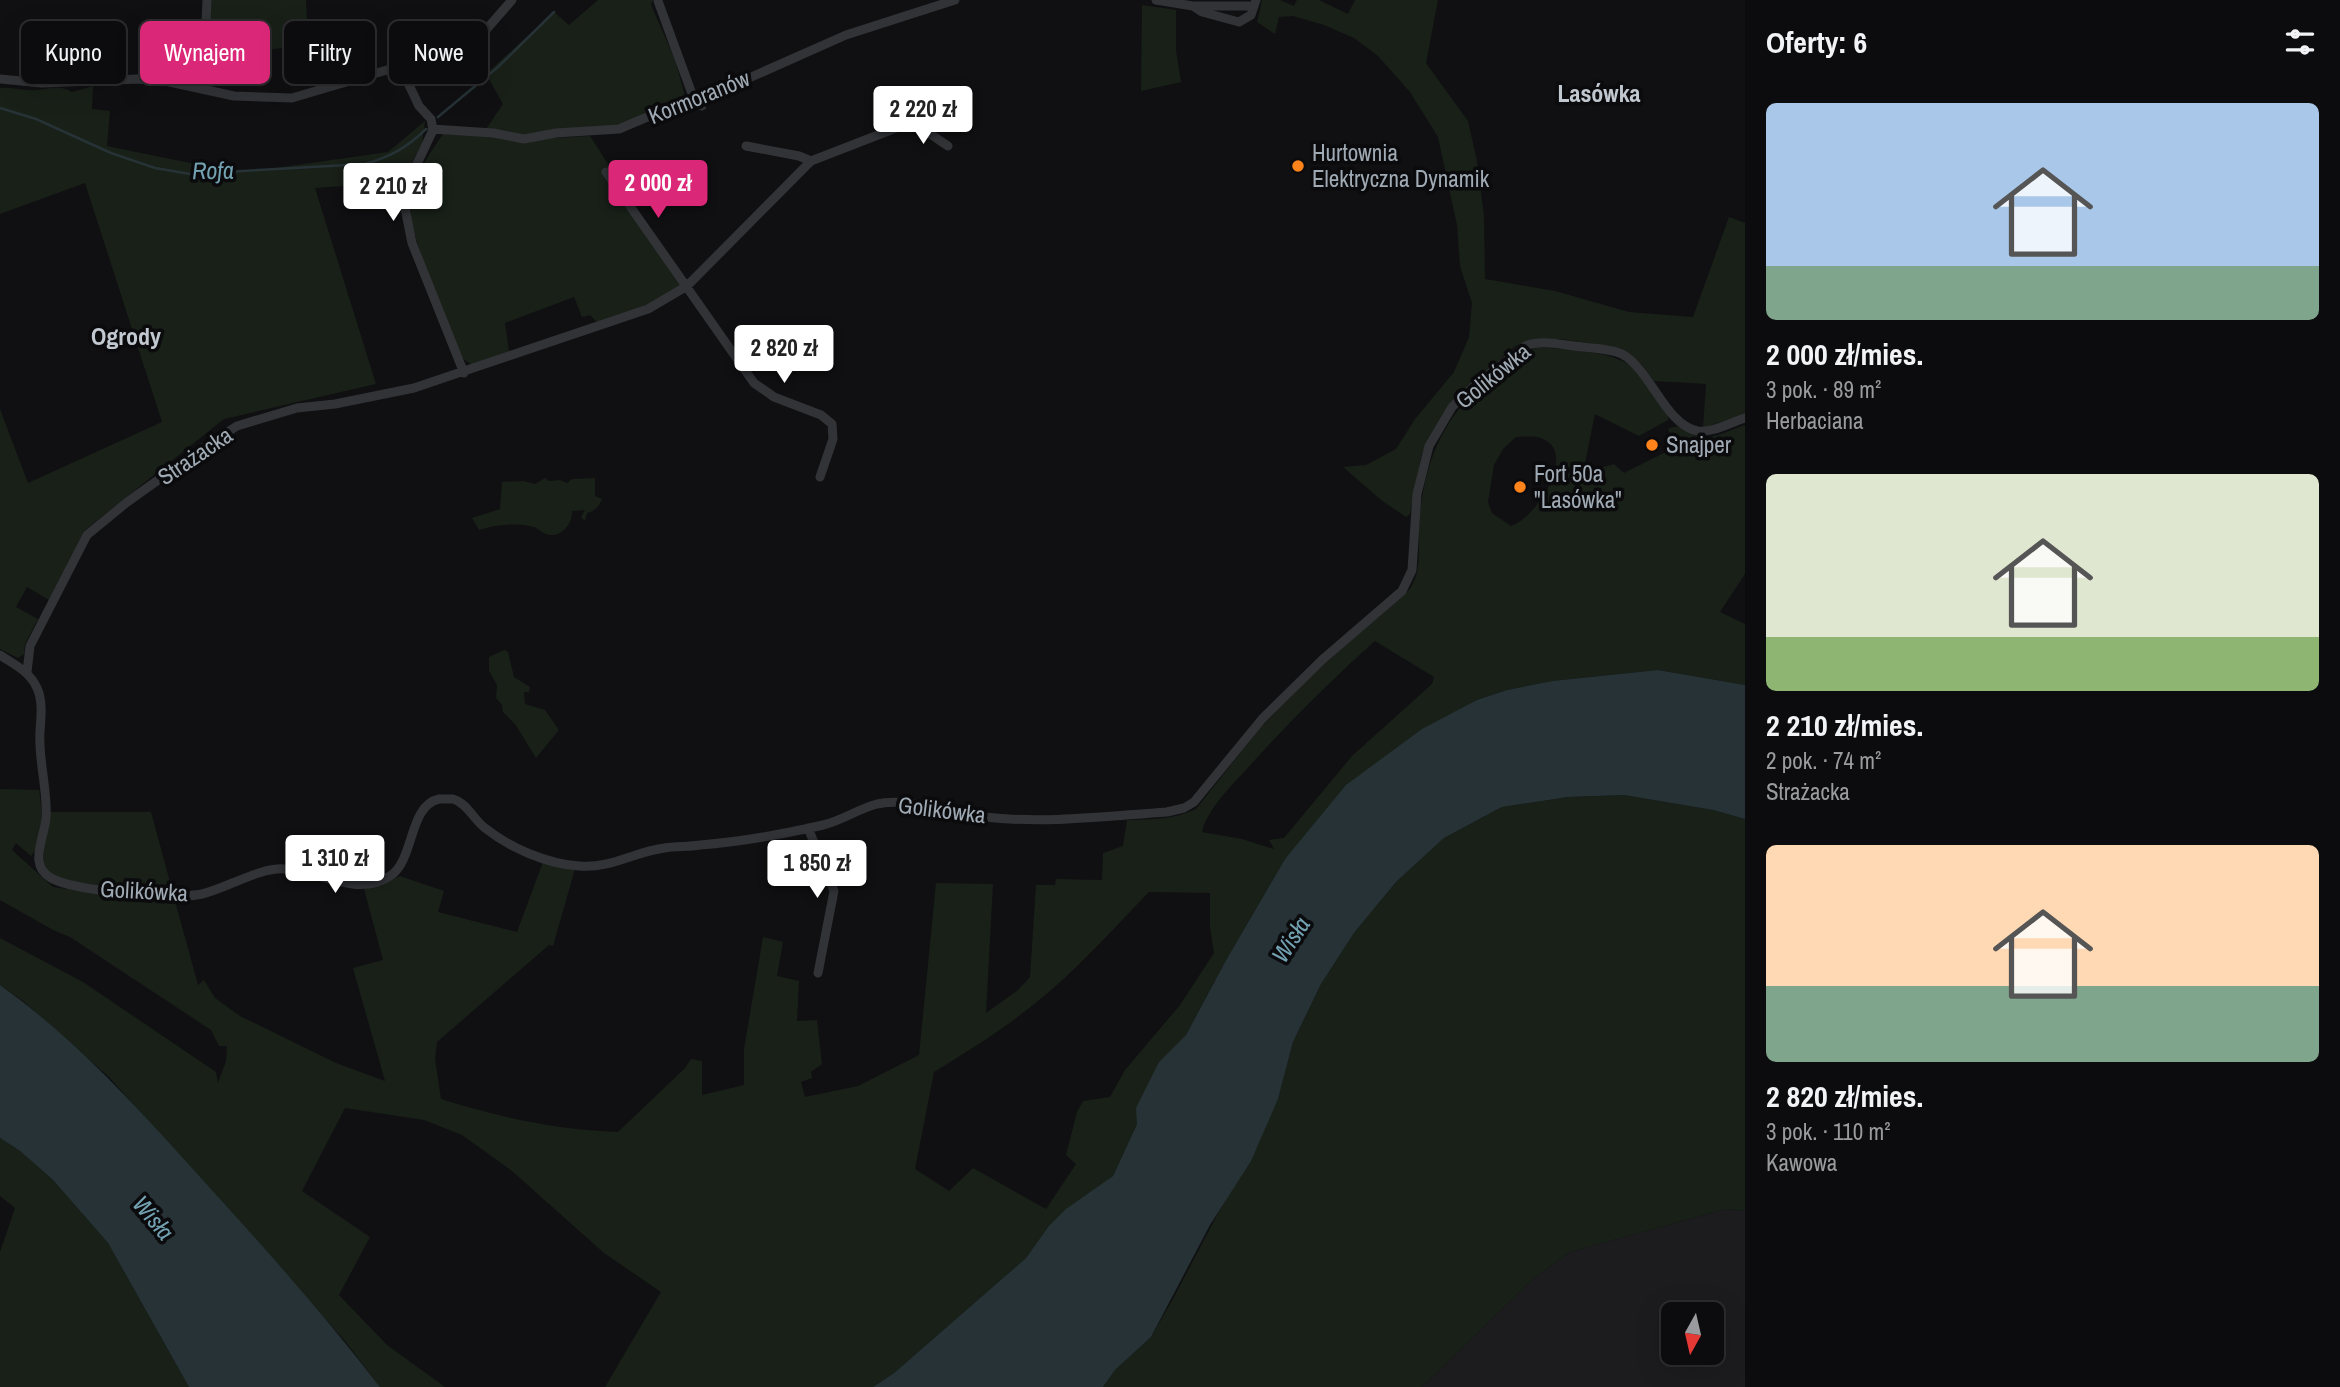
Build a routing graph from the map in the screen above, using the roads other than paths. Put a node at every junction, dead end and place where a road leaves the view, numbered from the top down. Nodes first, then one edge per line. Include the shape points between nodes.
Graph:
1 (207, 0) edge
2 (512, 0) edge
3 (955, 0) edge
4 (1156, 0) edge
5 (658, 1) edge
6 (1193, 6) junction
7 (1253, 7) edge
8 (488, 28) edge
9 (389, 69) edge
10 (0, 79) edge
11 (409, 84) edge
12 (203, 89) junction
13 (699, 104) junction
14 (432, 129) junction
15 (746, 146) dead end
16 (948, 146) dead end
17 (811, 161) junction
18 (606, 173) dead end
19 (687, 286) junction
20 (464, 373) junction
21 (1745, 418) edge
22 (820, 477) dead end
23 (0, 655) edge
24 (27, 672) junction
25 (808, 828) junction
26 (818, 973) dead end

1 - 12 street
2 - 8 street
3 - 13 street, Kormoranów via 846,35
4 - 6 street
5 - 13 street
6 - 7 street
6 - 7 street via 1239,22
9 - 12 street via 292,98 234,96
10 - 12 street via 42,83 138,79
11 - 14 street
13 - 14 street, Kormoranów via 652,115 619,129 524,139
14 - 20 street via 407,185 405,208 412,243
15 - 17 street
16 - 17 street via 909,122
17 - 19 street, Strażacka
18 - 19 street
19 - 20 street, Strażacka via 648,309
19 - 22 street via 754,383 832,424 833,439
20 - 24 street, Strażacka via 414,388 297,408 237,426 204,447 87,535 30,646
21 - 25 street, Golikówka via 1697,431 1677,419 1620,353 1549,342 1525,346 1452,407 1429,446 1417,494 1412,569 1402,591 1262,719 1194,802 1167,812 1059,820 877,804
23 - 24 street
24 - 25 street, Golikówka via 39,691 39,754 47,803 38,859 45,875 60,884 180,896 201,894 278,868 356,886 376,883 393,875 404,862 419,816 436,799 453,799 482,826 517,848 576,866 603,866 661,848
25 - 26 street via 834,891

